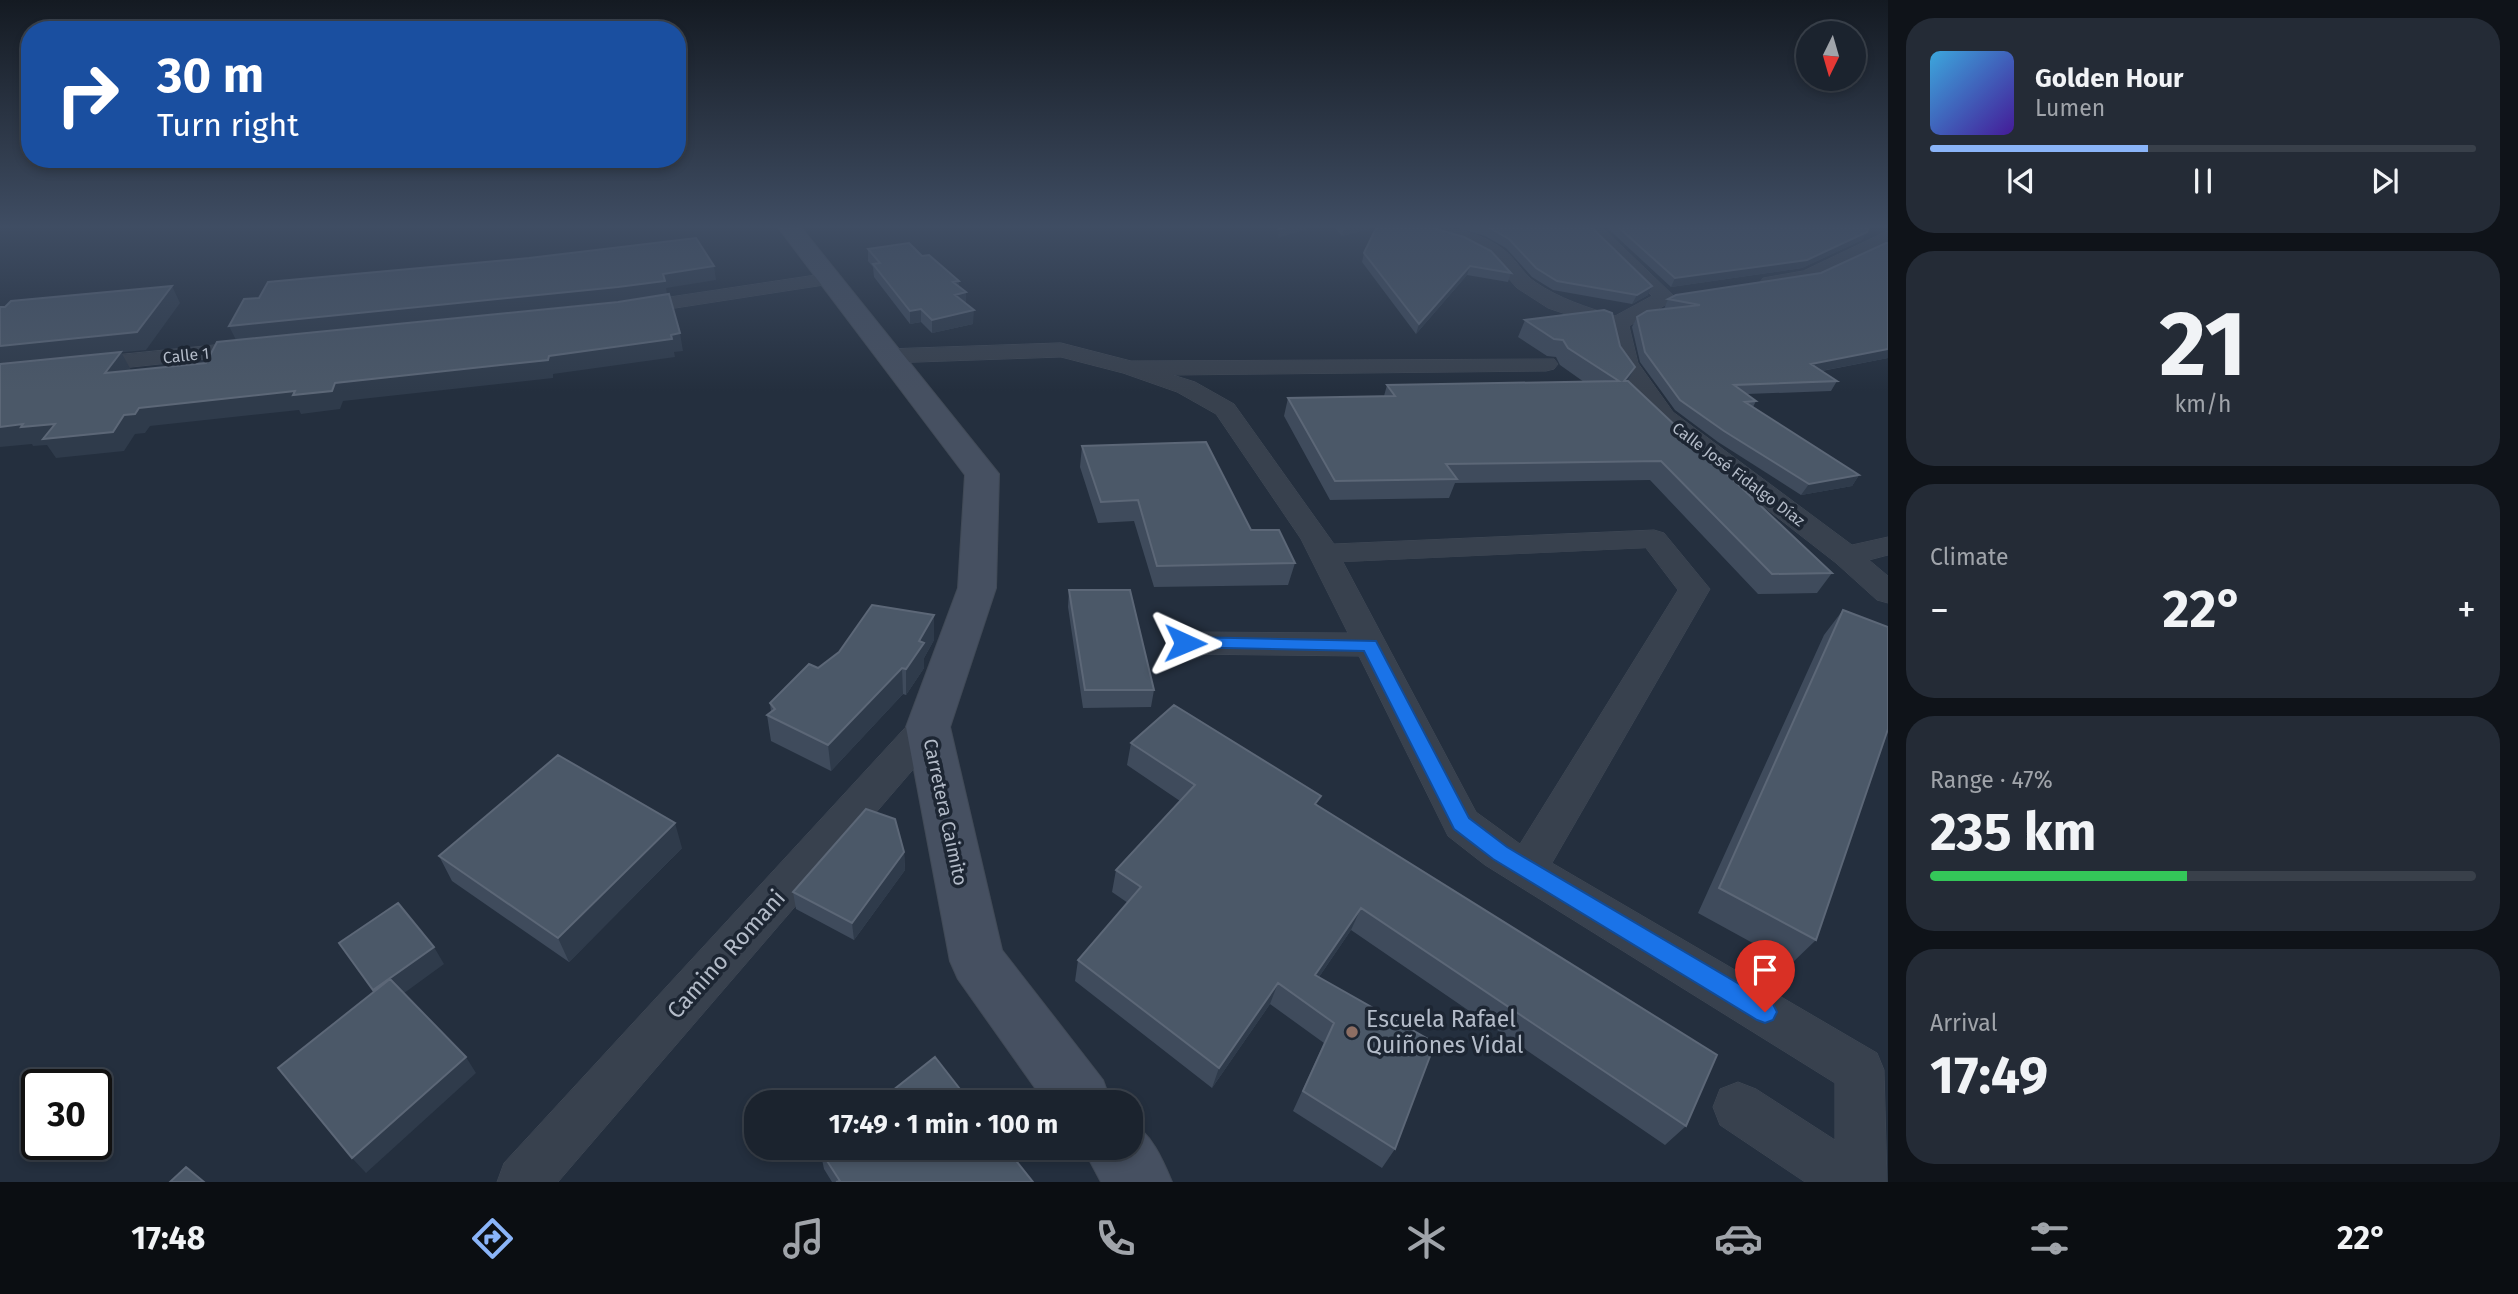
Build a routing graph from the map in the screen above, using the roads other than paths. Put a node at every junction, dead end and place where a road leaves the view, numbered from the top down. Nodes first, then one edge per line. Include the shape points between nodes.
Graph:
1 (815, 281) edge
2 (832, 281) edge
3 (1521, 281) edge
4 (1655, 281) edge
5 (1772, 281) edge
6 (1746, 285) edge
7 (608, 312) edge
8 (1617, 324) junction
9 (276, 345) edge
10 (889, 356) junction
11 (1546, 364) dead end
12 (1131, 368) junction
13 (0, 373) edge
14 (1888, 546) edge
15 (1323, 554) junction
16 (1847, 556) junction
17 (1888, 593) edge
18 (1185, 643) dead end
19 (1370, 645) junction
20 (928, 727) junction
21 (1527, 868) junction
22 (1072, 1090) edge
23 (1738, 1107) dead end
24 (1124, 1160) edge
25 (523, 1182) edge
26 (1140, 1182) edge
27 (1853, 1182) edge
28 (1861, 1182) edge

1 - 7 street
2 - 10 street, Carretera Caimito
3 - 8 street via 1555,304
4 - 8 street via 1672,296
5 - 6 street
8 - 16 street, Calle José Fidalgo Díaz via 1626,363 1664,417
9 - 13 street, Calle 1
10 - 12 street via 1061,350
10 - 20 street, Carretera Caimito via 982,474 977,588
11 - 12 street
12 - 15 street via 1186,387 1226,409
14 - 16 street
15 - 19 street
15 - 21 street via 1654,539 1694,589
16 - 17 street, Calle José Fidalgo Díaz
18 - 19 street
19 - 21 street via 1462,824
20 - 22 street, Carretera Caimito via 976,961
20 - 25 street, Camino Romani
21 - 28 street via 1860,1070
23 - 27 street
24 - 26 street

